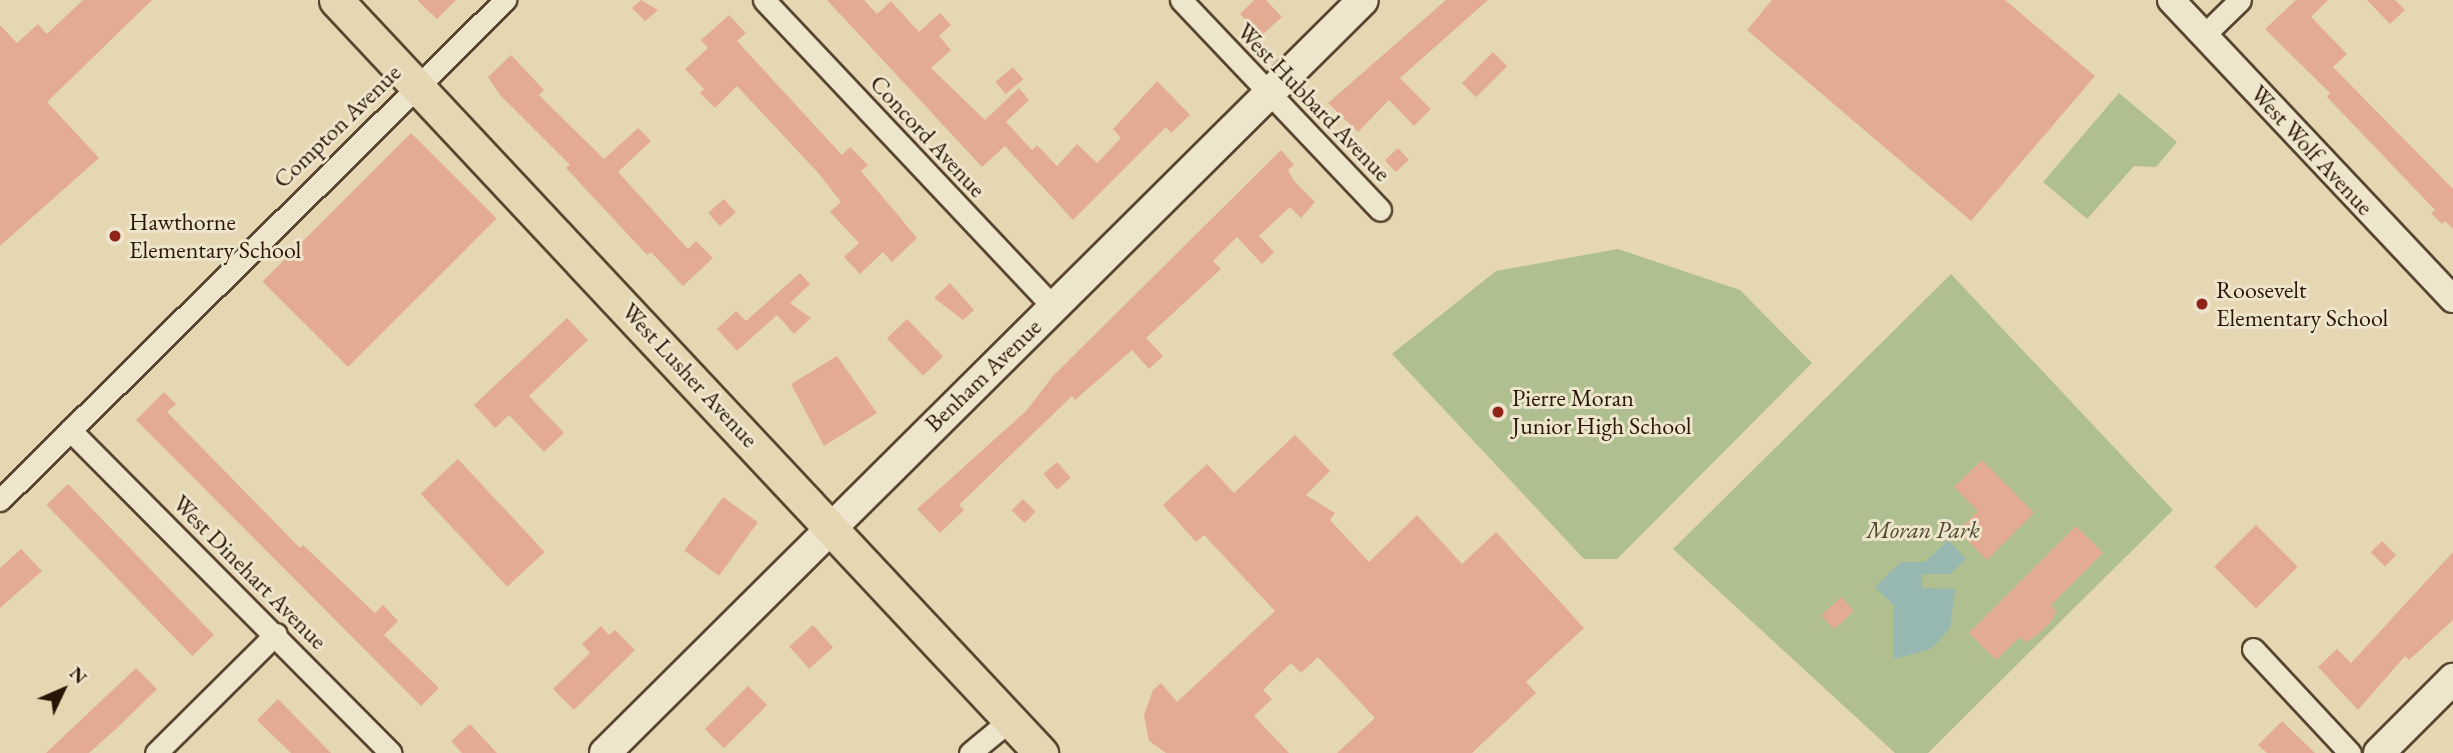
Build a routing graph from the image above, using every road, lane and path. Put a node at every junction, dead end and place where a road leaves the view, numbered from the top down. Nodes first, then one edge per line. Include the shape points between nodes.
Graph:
1 (336, 0) edge
2 (505, 0) edge
3 (764, 0) edge
4 (1181, 0) edge
5 (1363, 0) edge
6 (2171, 0) edge
7 (2240, 0) edge
8 (2204, 35) junction
9 (416, 86) junction
10 (1269, 93) junction
11 (1380, 209) dead end
12 (2453, 299) edge
13 (1053, 307) junction
14 (70, 430) junction
15 (0, 500) edge
16 (830, 524) junction
17 (276, 634) junction
18 (2253, 649) dead end
19 (2453, 679) edge
20 (1010, 720) junction
21 (156, 753) edge
22 (391, 753) edge
23 (605, 753) edge
24 (970, 753) edge
25 (1041, 753) edge
26 (2350, 753) edge
27 (2379, 753) edge

1 - 9 main road, West Lusher Avenue
2 - 9 street, Compton Avenue
3 - 13 street, Concord Avenue
4 - 10 street, West Hubbard Avenue
5 - 10 main road, Benham Avenue
6 - 8 street, West Wolf Avenue
7 - 8 street
8 - 12 street, West Wolf Avenue
9 - 14 street, Compton Avenue
9 - 16 main road, West Lusher Avenue
10 - 11 street, West Hubbard Avenue
10 - 13 main road, Benham Avenue
13 - 16 main road, Benham Avenue
14 - 15 street, Compton Avenue
14 - 17 street, West Dinehart Avenue
16 - 20 main road, West Lusher Avenue
16 - 23 main road, Benham Avenue
17 - 21 street
17 - 22 street, West Dinehart Avenue
18 - 26 street
19 - 27 main road
20 - 24 street
20 - 25 main road, West Lusher Avenue

